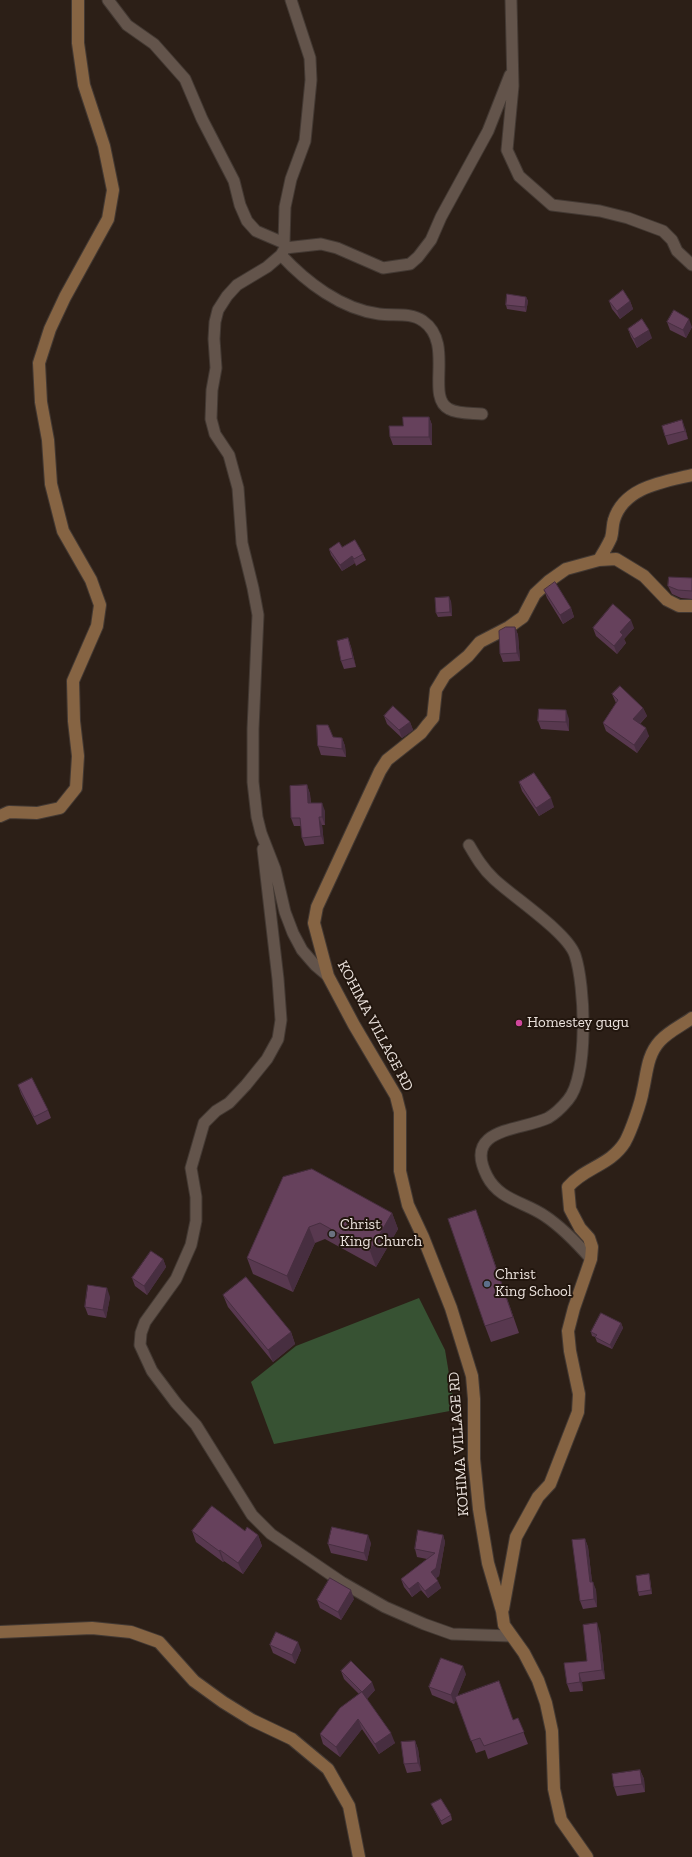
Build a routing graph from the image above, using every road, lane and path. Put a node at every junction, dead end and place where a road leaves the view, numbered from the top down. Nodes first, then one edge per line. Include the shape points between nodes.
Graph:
1 (78, 0) edge
2 (108, 0) edge
3 (291, 0) edge
4 (512, 0) edge
5 (513, 67) junction
6 (283, 249) junction
7 (692, 265) edge
8 (482, 414) dead end
9 (692, 475) edge
10 (599, 560) junction
11 (692, 606) edge
12 (0, 816) edge
13 (261, 833) junction
14 (468, 845) dead end
15 (328, 976) junction
16 (692, 1018) edge
17 (591, 1259) junction
18 (502, 1611) junction
19 (0, 1632) edge
20 (511, 1636) junction
21 (359, 1857) edge
22 (587, 1857) edge

1 - 12 main road via 78,43 84,85 104,146 113,190 108,219 65,297 50,329 39,363 51,484 63,531 90,580 100,605 97,626 73,681 78,756 76,788 60,808 37,813 9,812
2 - 6 street via 127,25 154,44 185,79 234,181 247,221 256,231
3 - 6 street via 310,58 311,80 305,140 291,179 285,207
4 - 5 street
5 - 6 street via 488,131 431,240 410,264 383,268 337,248 321,244
5 - 7 street via 507,150 519,176 552,206 600,211 663,231 672,240 677,251
6 - 8 street via 311,283 338,300 362,311 414,316 423,320 439,344 438,389 441,401 447,409 456,412
6 - 13 street via 268,267 237,285 226,296 218,310 214,328 216,368 211,407 215,434 229,455 238,488 242,543 258,615 253,782
9 - 10 main road via 649,486 632,494 621,506 614,520 611,538
10 - 11 main road, KOHIMA VILLAGE RD via 616,559 644,576 667,600 679,606
10 - 15 main road, KOHIMA VILLAGE RD via 566,569 535,594 523,617 480,642 440,683 436,690 433,718 421,733 388,760 380,770 317,906 314,923
13 - 15 street via 293,933 302,950
13 - 20 street via 279,986 281,1020 278,1039 267,1059 246,1085 204,1123 191,1168 196,1197 196,1221 191,1245 176,1279 145,1322 140,1345 152,1371 196,1425 252,1515 271,1534 342,1583 385,1607 424,1624 452,1634
14 - 17 street via 493,879 551,926 571,946 582,994 581,1063 575,1090 549,1117 488,1138 482,1149 483,1167 499,1192 545,1215 577,1242
15 - 18 main road, KOHIMA VILLAGE RD via 396,1096 400,1112 400,1171 408,1205 451,1308 472,1376 474,1459 479,1509 488,1563
16 - 17 main road via 672,1030 652,1052 643,1092 625,1141 614,1156 576,1178 568,1187 570,1209 580,1228 589,1238 592,1247
17 - 18 main road via 568,1331 579,1394 578,1412 550,1484 538,1498 516,1537
18 - 20 main road, KOHIMA VILLAGE RD via 504,1625
19 - 21 main road via 92,1628 131,1632 159,1642 194,1681 252,1720 292,1739 328,1770 349,1806
20 - 22 main road, KOHIMA VILLAGE RD via 538,1680 546,1703 552,1731 554,1789 561,1820

